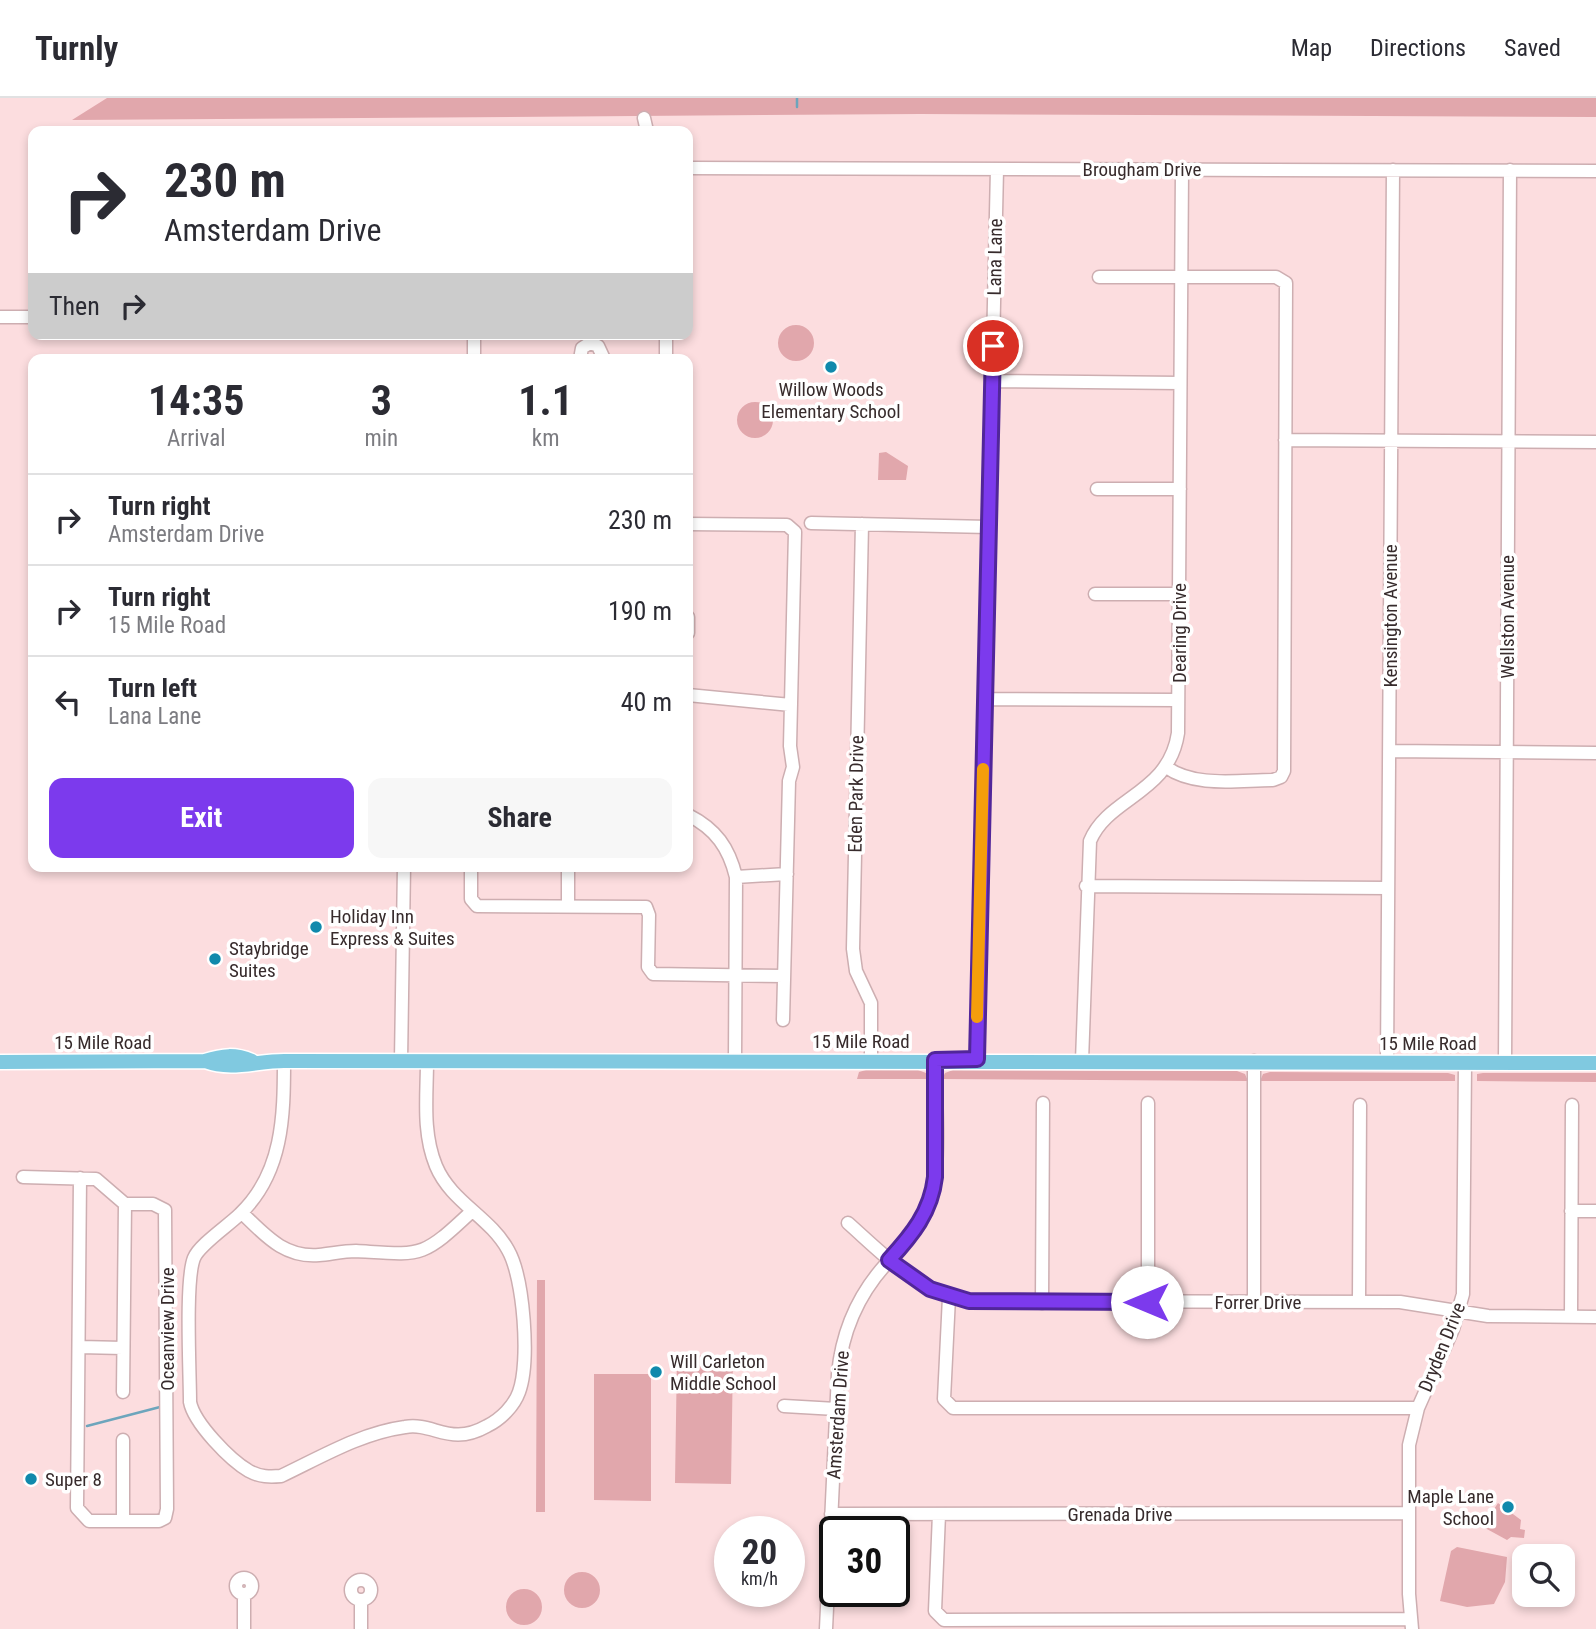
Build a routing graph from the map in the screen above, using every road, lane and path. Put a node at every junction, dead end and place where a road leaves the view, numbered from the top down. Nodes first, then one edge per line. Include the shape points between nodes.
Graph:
1 (693, 168) edge
2 (997, 169) junction
3 (1182, 170) junction
4 (1393, 170) junction
5 (1510, 170) junction
6 (1596, 171) edge
7 (1099, 277) dead end
8 (1181, 277) junction
9 (0, 317) edge
10 (28, 317) edge
11 (581, 354) edge
12 (603, 354) edge
13 (992, 381) junction
14 (1180, 383) junction
15 (1285, 440) junction
16 (1391, 441) junction
17 (1508, 442) junction
18 (1596, 442) edge
19 (1097, 489) dead end
20 (1180, 489) junction
21 (811, 523) dead end
22 (693, 524) edge
23 (862, 524) junction
24 (989, 527) junction
25 (1095, 594) dead end
26 (1179, 594) junction
27 (693, 695) edge
28 (985, 699) junction
29 (1178, 700) junction
30 (791, 705) junction
31 (1389, 751) junction
32 (1507, 752) junction
33 (1596, 753) edge
34 (1166, 767) junction
35 (693, 818) edge
36 (404, 872) edge
37 (471, 872) edge
38 (568, 872) edge
39 (787, 874) junction
40 (736, 877) junction
41 (1086, 886) junction
42 (1388, 888) junction
43 (568, 906) junction
44 (737, 975) junction
45 (784, 975) junction
46 (783, 1020) dead end
47 (977, 1059) junction
48 (735, 1060) junction
49 (871, 1060) junction
50 (935, 1060) junction
51 (284, 1061) junction
52 (401, 1061) junction
53 (427, 1061) junction
54 (1082, 1061) junction
55 (1254, 1061) junction
56 (0, 1062) edge
57 (1387, 1062) junction
58 (1465, 1063) junction
59 (1505, 1063) junction
60 (1596, 1063) edge
61 (1043, 1103) dead end
62 (1148, 1103) dead end
63 (1360, 1105) dead end
64 (1572, 1105) dead end
65 (23, 1177) dead end
66 (80, 1178) junction
67 (125, 1204) junction
68 (1571, 1211) junction
69 (1596, 1211) edge
70 (471, 1212) junction
71 (242, 1213) junction
72 (848, 1223) dead end
73 (889, 1260) junction
74 (949, 1297) junction
75 (1147, 1302) junction
76 (1254, 1302) junction
77 (1359, 1302) junction
78 (1042, 1303) junction
79 (1459, 1312) junction
80 (1571, 1317) junction
81 (1596, 1317) edge
82 (80, 1347) junction
83 (123, 1348) junction
84 (123, 1392) dead end
85 (783, 1406) dead end
86 (1418, 1408) junction
87 (836, 1409) junction
88 (123, 1440) dead end
89 (1408, 1513) junction
90 (831, 1514) junction
91 (939, 1514) junction
92 (122, 1521) junction
93 (244, 1594) dead end
94 (361, 1601) dead end
95 (1305, 1624) edge
96 (1411, 1624) edge
97 (244, 1629) edge
98 (361, 1629) edge
99 (826, 1629) edge

1 - 2 street, Brougham Drive
2 - 3 street, Brougham Drive
2 - 13 street, Lana Lane
3 - 4 street, Brougham Drive
3 - 8 street, Dearing Drive
4 - 5 street, Brougham Drive
4 - 16 street, Kensington Avenue
5 - 6 street, Brougham Drive
5 - 17 street, Wellston Avenue
7 - 8 street
8 - 14 street, Dearing Drive
8 - 15 street via 1284,279
9 - 10 street
11 - 12 street via 590,343
13 - 14 street
13 - 24 street, Lana Lane
14 - 20 street, Dearing Drive
15 - 16 street
15 - 34 street via 1281,777 1194,779
16 - 17 street
16 - 31 street, Kensington Avenue
17 - 18 street
17 - 32 street, Wellston Avenue
19 - 20 street
20 - 26 street, Dearing Drive
21 - 23 street
22 - 30 street via 792,527
23 - 24 street
23 - 49 street, Eden Park Drive via 852,949 856,971 871,1003
24 - 28 street, Lana Lane
25 - 26 street
26 - 29 street, Dearing Drive
27 - 30 street
28 - 29 street
28 - 47 street, Lana Lane
29 - 34 street, Dearing Drive via 1177,742
30 - 39 street
31 - 32 street
31 - 42 street, Kensington Avenue
32 - 33 street
32 - 59 street, Wellston Avenue
34 - 41 street, Dearing Drive via 1092,836
35 - 40 street via 719,836
36 - 52 street
37 - 43 street via 473,903 480,906
38 - 43 street
39 - 40 street
39 - 45 street
40 - 44 street
41 - 42 street
41 - 54 street, Dearing Drive
42 - 57 street, Kensington Avenue
43 - 44 street via 646,907 648,967 653,974
44 - 45 street
44 - 48 street
45 - 46 street
47 - 50 main road, 15 Mile Road
47 - 54 main road, 15 Mile Road
48 - 49 main road, 15 Mile Road
48 - 53 main road, 15 Mile Road
49 - 50 main road, 15 Mile Road
50 - 73 street, Amsterdam Drive via 933,1194 920,1224
51 - 52 main road, 15 Mile Road
51 - 56 main road, 15 Mile Road via 221,1055 205,1061
51 - 71 street via 280,1142 264,1182
52 - 53 main road, 15 Mile Road
53 - 70 street via 431,1152 443,1180
54 - 55 main road, 15 Mile Road
55 - 57 main road, 15 Mile Road
55 - 76 street
57 - 58 main road, 15 Mile Road
58 - 59 main road, 15 Mile Road
58 - 79 street, Dryden Drive via 1465,1274
59 - 60 main road, 15 Mile Road
61 - 78 street
62 - 75 street
63 - 77 street
64 - 68 street
65 - 66 street
66 - 67 street via 102,1182
66 - 82 street
67 - 83 street
67 - 92 street, Oceanview Drive via 153,1204 167,1216 167,1509 162,1520
68 - 69 street
68 - 80 street
70 - 71 street via 440,1241 417,1252 395,1255 310,1255 278,1246
70 - 71 street via 497,1234 513,1261 522,1320 520,1390 497,1420 472,1433 453,1435 402,1427 357,1440 281,1476 249,1471 198,1422 190,1402 192,1265 197,1253
72 - 73 street, Forrer Drive
73 - 74 street, Forrer Drive via 920,1284
73 - 87 street, Amsterdam Drive via 864,1292 846,1330
74 - 78 street, Forrer Drive
74 - 86 street via 944,1399 953,1408
75 - 76 street, Forrer Drive
75 - 78 street, Forrer Drive
76 - 77 street, Forrer Drive
77 - 79 street, Forrer Drive via 1419,1303
79 - 80 street, Forrer Drive
79 - 86 street, Dryden Drive
80 - 81 street, Forrer Drive
82 - 83 street
82 - 92 street, Oceanview Drive via 77,1508 89,1521
83 - 84 street
85 - 87 street
86 - 89 street, Dryden Drive via 1409,1445
87 - 90 street, Amsterdam Drive
88 - 92 street
89 - 91 street, Grenada Drive
89 - 96 street, Dryden Drive
90 - 91 street, Grenada Drive
90 - 99 street, Amsterdam Drive
91 - 95 street via 934,1611 944,1620
93 - 97 street
94 - 98 street
95 - 96 street

